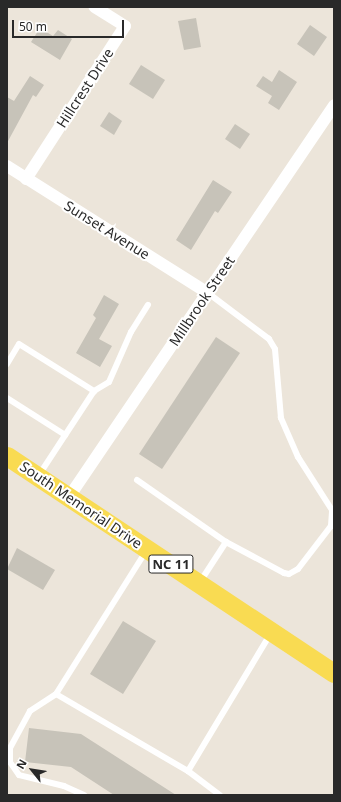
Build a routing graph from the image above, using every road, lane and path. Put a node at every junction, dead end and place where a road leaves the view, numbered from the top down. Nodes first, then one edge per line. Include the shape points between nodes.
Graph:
1 (95, 7) edge
2 (334, 105) edge
3 (7, 166) edge
4 (26, 180) junction
5 (208, 293) junction
6 (148, 305) dead end
7 (7, 364) edge
8 (94, 391) junction
9 (7, 398) edge
10 (65, 435) junction
11 (7, 456) edge
12 (38, 476) junction
13 (137, 480) dead end
14 (69, 497) junction
15 (226, 542) junction
16 (147, 549) junction
17 (199, 583) junction
18 (272, 632) junction
19 (334, 673) edge
20 (56, 694) junction
21 (8, 749) edge
22 (188, 771) junction
23 (84, 795) edge
24 (220, 795) edge

1 - 4 street, Hillcrest Drive via 125,26
2 - 5 street, Millbrook Street
3 - 4 street, Sunset Avenue
4 - 5 street, Sunset Avenue
5 - 14 street, Millbrook Street
5 - 15 lane via 269,339 275,349 281,418 286,432 333,517 331,526 323,538 298,569 289,574
6 - 8 lane via 131,332 109,382
7 - 8 lane via 19,344
8 - 10 lane
9 - 10 lane
10 - 12 lane
11 - 12 main road, South Memorial Drive / NC 11
12 - 14 main road, South Memorial Drive / NC 11
13 - 15 lane
14 - 16 main road, South Memorial Drive / NC 11
15 - 17 lane
16 - 17 main road, South Memorial Drive / NC 11
16 - 20 lane
17 - 18 main road, South Memorial Drive / NC 11
18 - 19 main road, South Memorial Drive / NC 11
18 - 22 lane
20 - 21 lane via 30,711
20 - 22 lane
21 - 23 lane via 10,762 19,775 64,786
22 - 24 lane

